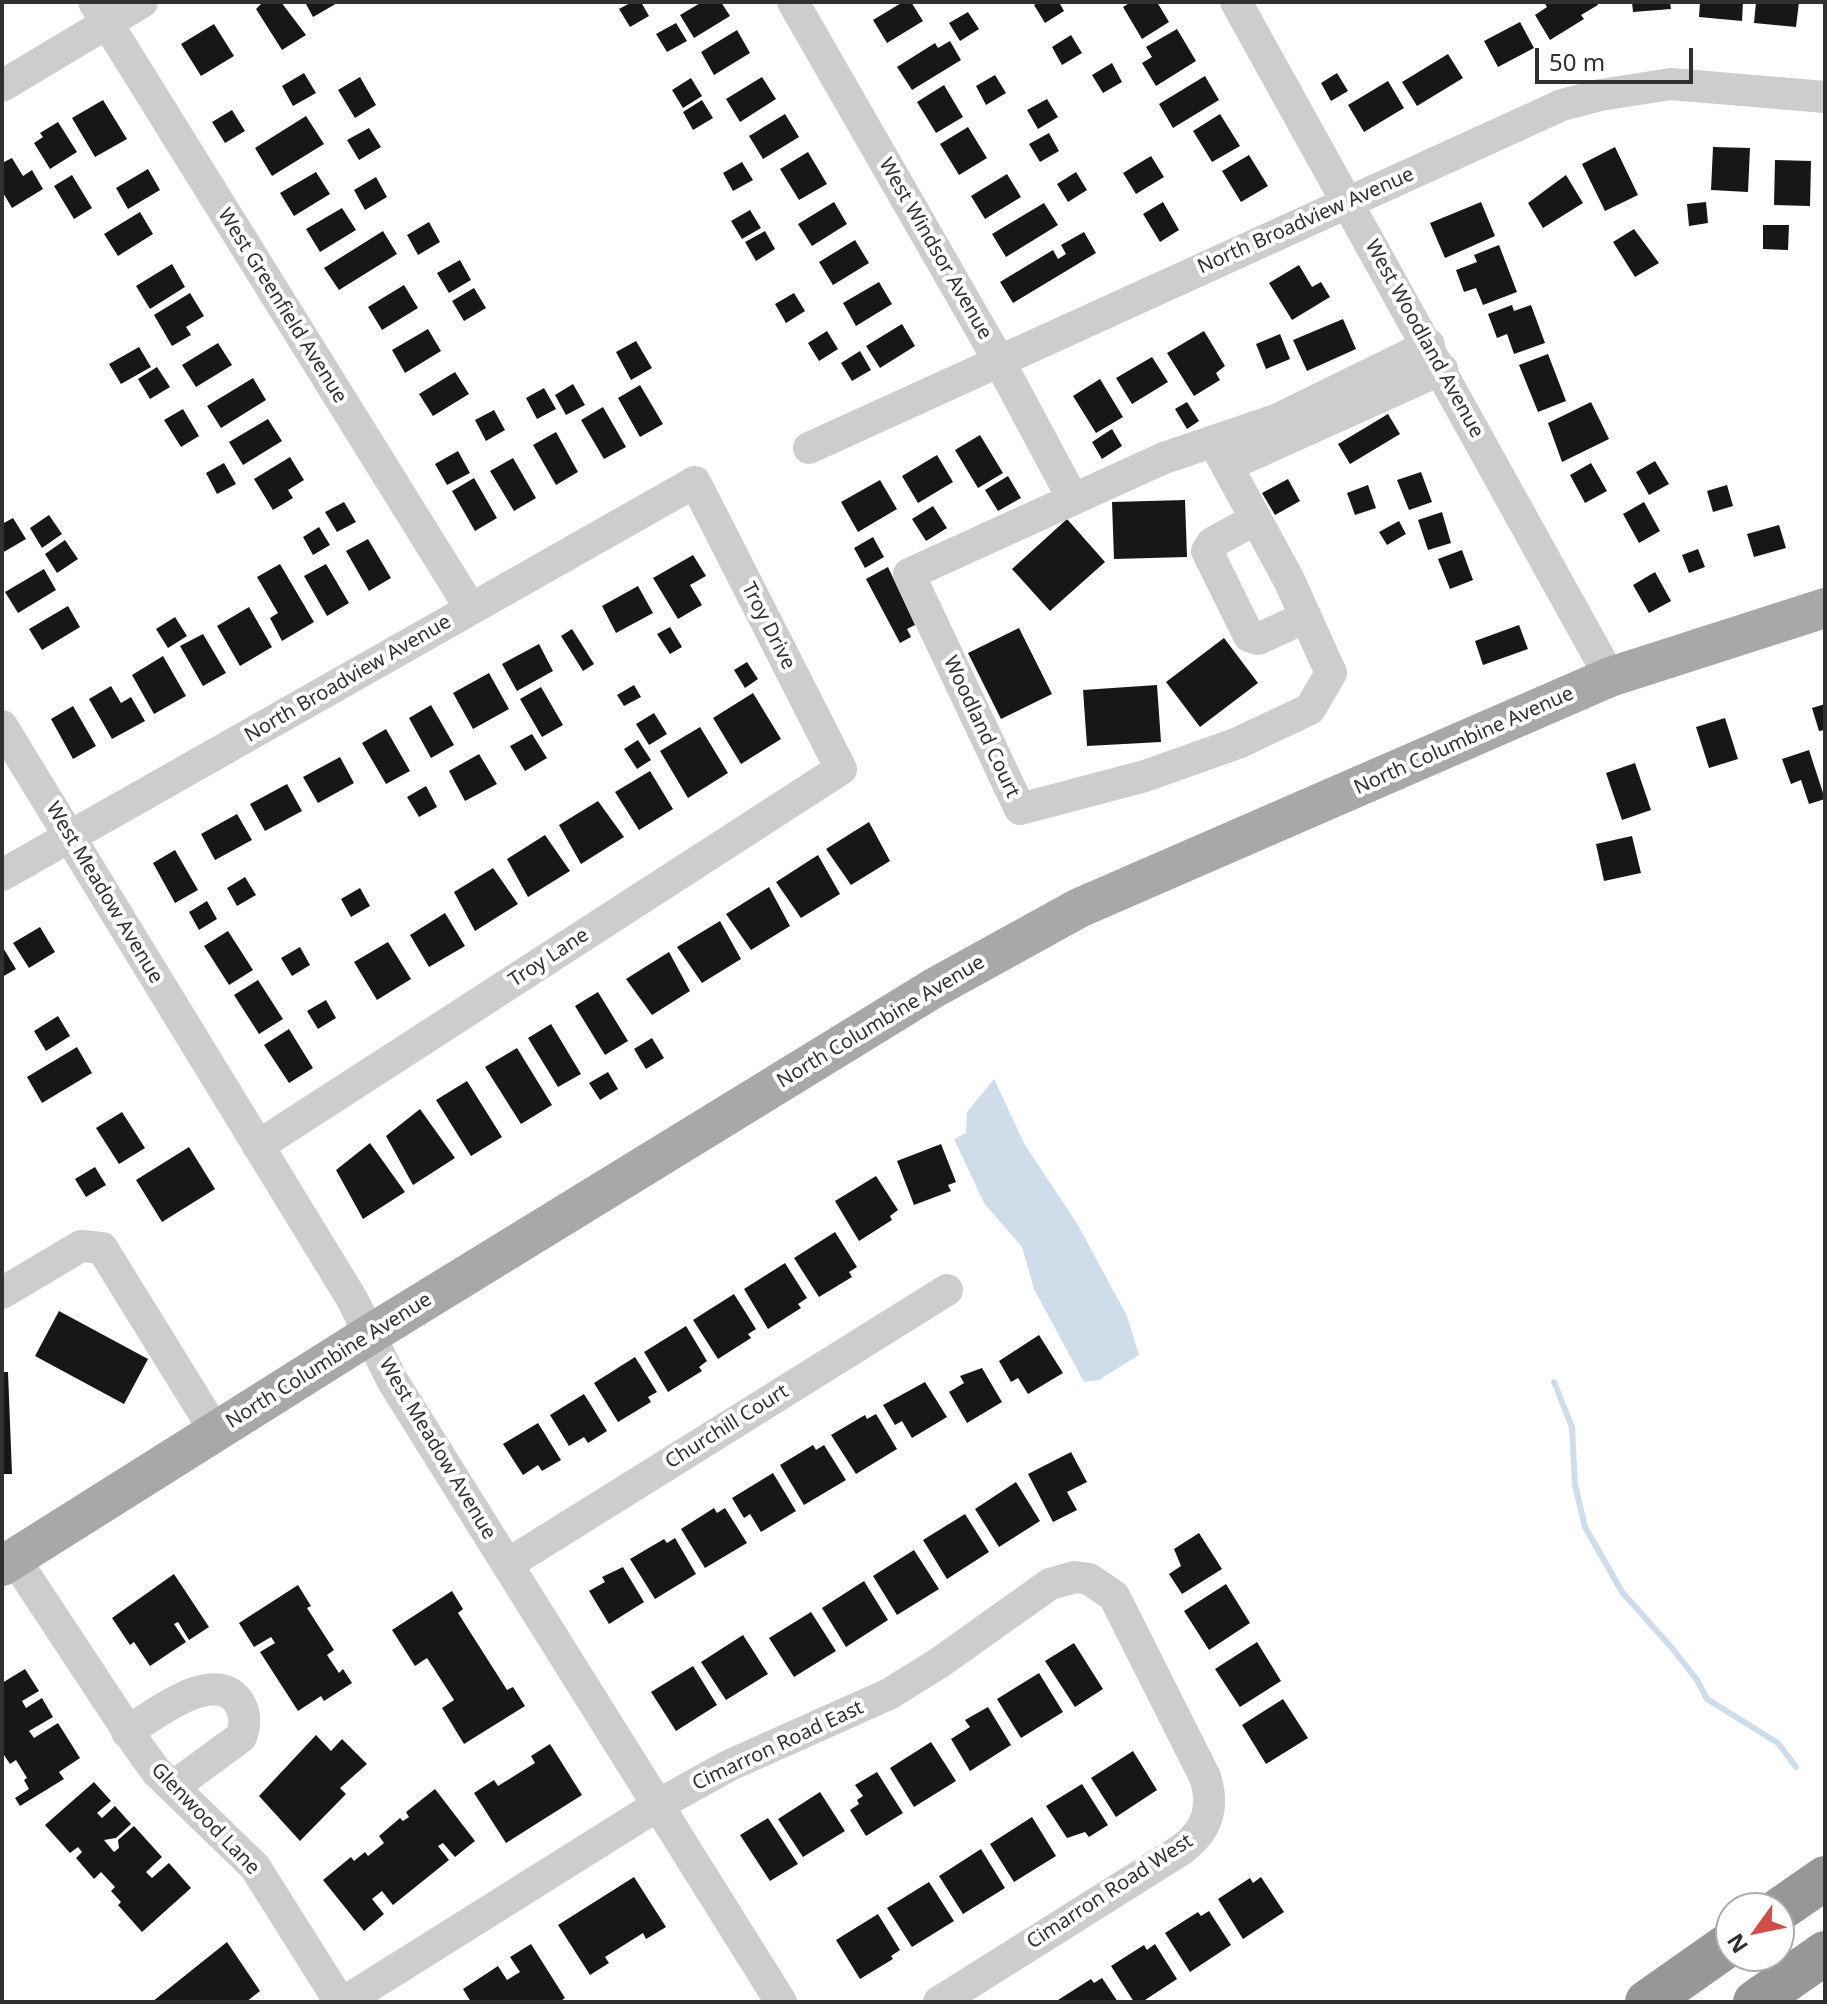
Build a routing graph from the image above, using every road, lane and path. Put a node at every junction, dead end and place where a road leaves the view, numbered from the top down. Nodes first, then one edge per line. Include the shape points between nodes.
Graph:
1 (142, 2) edge
2 (793, 2) edge
3 (1236, 2) edge
4 (101, 13) edge
5 (2, 86) edge
6 (1825, 97) edge
7 (1350, 202) junction
8 (1435, 357) junction
9 (998, 359) junction
10 (809, 448) dead end
11 (1221, 455) junction
12 (695, 482) joint
13 (1073, 499) junction
14 (1256, 519) junction
15 (1825, 608) edge
16 (471, 609) junction
17 (1306, 617) junction
18 (1610, 677) junction
19 (2, 726) edge
20 (841, 769) joint
21 (70, 837) junction
22 (2, 875) edge
23 (258, 1146) junction
24 (947, 1290) dead end
25 (2, 1293) edge
26 (369, 1335) junction
27 (215, 1431) junction
28 (7, 1559) edge
29 (508, 1564) junction
30 (1145, 1657) joint
31 (127, 1732) junction
32 (173, 1787) junction
33 (658, 1805) junction
34 (1825, 1878) edge
35 (1795, 1899) edge
36 (1825, 1953) edge
37 (1715, 1954) edge
38 (342, 2002) edge
39 (781, 2002) edge
40 (939, 2002) edge
41 (1647, 2002) edge
42 (1755, 2002) edge

1 - 4 street
2 - 9 street, West Windsor Avenue
3 - 7 street, West Woodland Avenue
4 - 5 street
4 - 16 street, West Greenfield Avenue
6 - 7 street, North Broadview Avenue via 1696,84 1600,95 1525,120
7 - 8 street, West Woodland Avenue
7 - 9 street, North Broadview Avenue
8 - 11 street via 1276,420
8 - 18 street, West Woodland Avenue
9 - 10 street, North Broadview Avenue
9 - 13 street, West Windsor Avenue
11 - 13 street, Woodland Court via 1164,458
11 - 14 street, Woodland Court
12 - 16 street, North Broadview Avenue
12 - 20 street, Troy Drive
13 - 17 street, Woodland Court via 909,574 1020,809 1145,776 1238,743 1310,709 1331,673
14 - 17 street, Woodland Court
14 - 17 street via 1207,551 1249,636 1258,639
15 - 18 main road, North Columbine Avenue
16 - 21 street, North Broadview Avenue
18 - 26 main road, North Columbine Avenue via 1079,908 934,988
19 - 21 street, West Meadow Avenue
20 - 23 street, Troy Lane
21 - 22 street, North Broadview Avenue
21 - 23 street, West Meadow Avenue
23 - 26 street, West Meadow Avenue
24 - 29 street, Churchill Court
25 - 27 street via 81,1246 102,1248
26 - 27 main road, North Columbine Avenue
26 - 29 street, West Meadow Avenue
27 - 28 main road, North Columbine Avenue
28 - 31 street, Glenwood Lane
29 - 33 street, West Meadow Avenue
30 - 33 street, Cimarron Road East via 1114,1596 1089,1579 1063,1579 889,1694 728,1766
30 - 40 street, Cimarron Road West via 1205,1777 1210,1804 1204,1827 1181,1850
31 - 32 street, Glenwood Lane
31 - 32 street via 204,1690 223,1690 237,1701 245,1719 241,1737
32 - 38 street, Glenwood Lane via 255,1867
33 - 38 street, Cimarron Road East
33 - 39 street, West Meadow Avenue
34 - 35 highway
36 - 42 highway
37 - 41 highway

